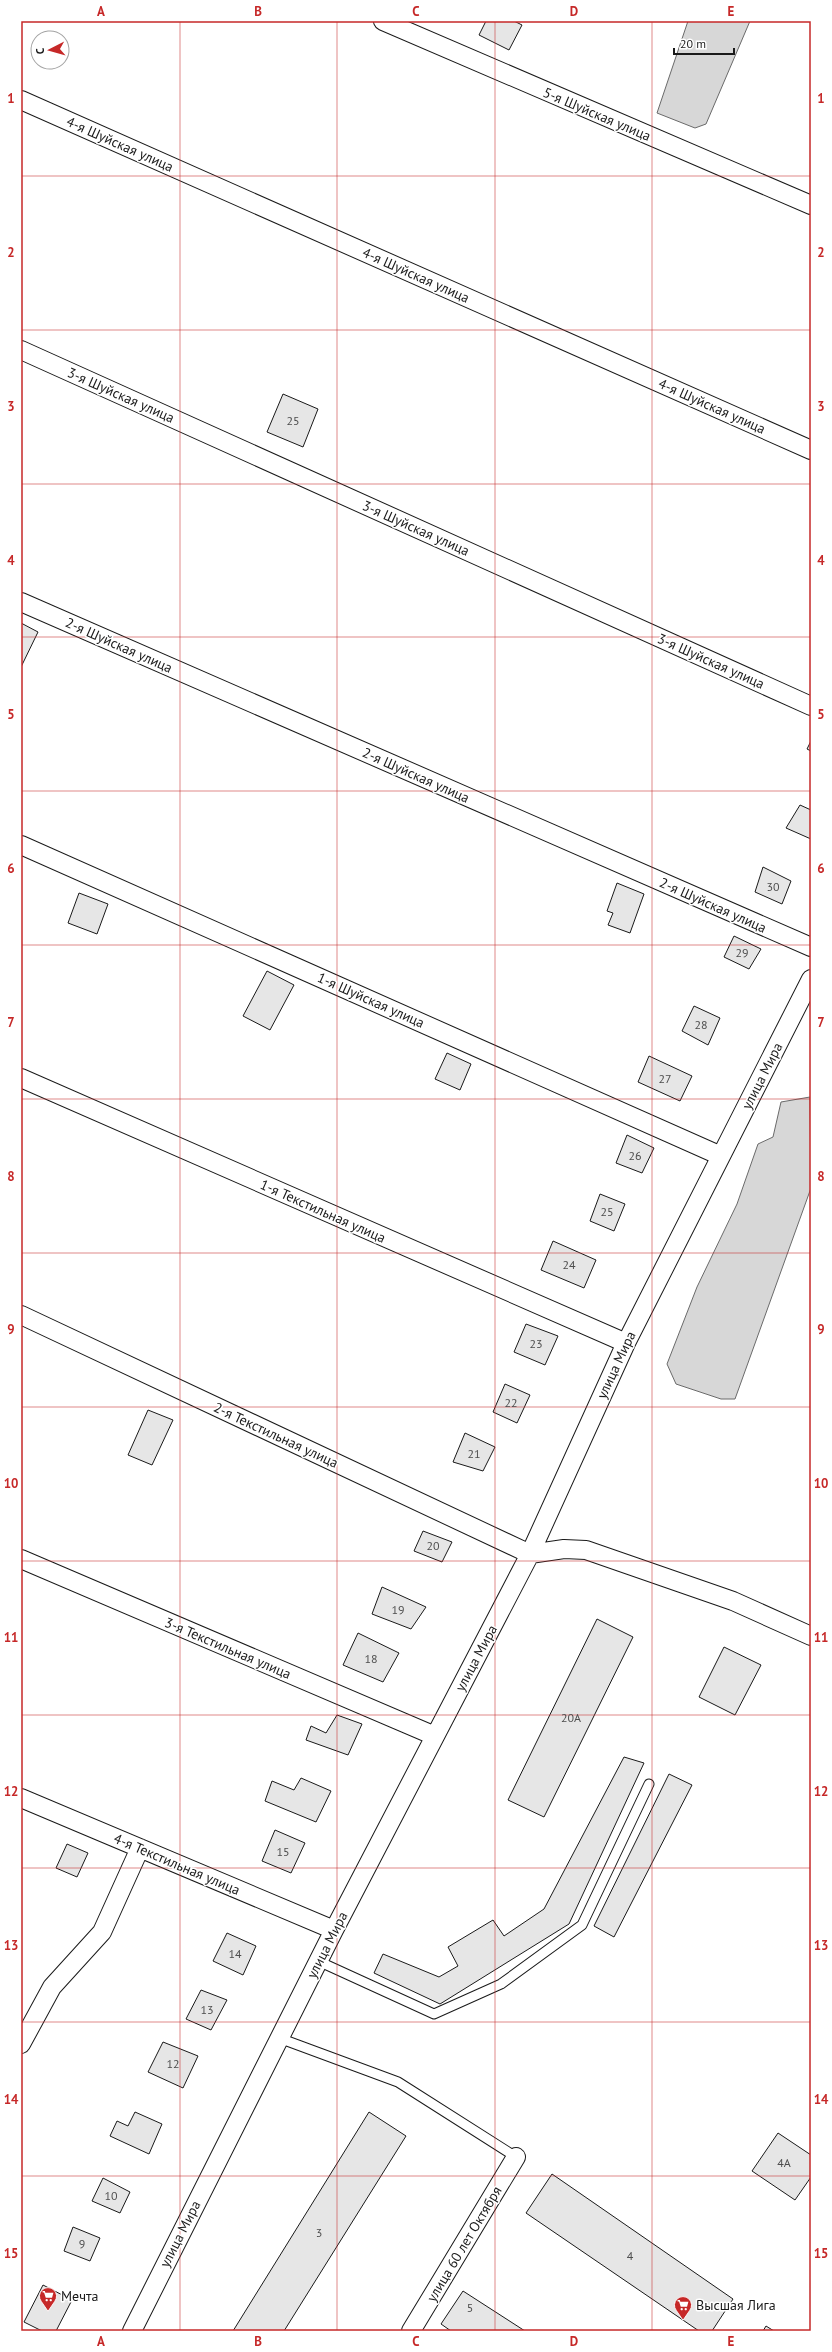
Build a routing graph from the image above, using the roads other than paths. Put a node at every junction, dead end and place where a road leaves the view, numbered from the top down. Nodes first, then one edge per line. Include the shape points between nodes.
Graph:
1 (382, 21) edge
2 (21, 100) edge
3 (811, 206) edge
4 (21, 350) edge
5 (811, 450) edge
6 (21, 602) edge
7 (811, 706) edge
8 (21, 845) edge
9 (811, 947) edge
10 (811, 979) edge
11 (21, 1078) edge
12 (721, 1156) junction
13 (21, 1315) edge
14 (626, 1343) junction
15 (530, 1554) junction
16 (21, 1559) edge
17 (811, 1636) edge
18 (435, 1736) junction
19 (649, 1784) dead end
20 (21, 1798) edge
21 (140, 1848) junction
22 (334, 1930) junction
23 (318, 1961) junction
24 (279, 2038) junction
25 (21, 2044) edge
26 (516, 2157) joint
27 (132, 2331) edge
28 (411, 2331) edge

1 - 3 street, 5-я Шуйская улица
2 - 5 street, 4-я Шуйская улица
4 - 7 street, 3-я Шуйская улица
6 - 9 street, 2-я Шуйская улица
8 - 12 street, 1-я Шуйская улица
10 - 12 street, улица Мира
11 - 14 street, 1-я Текстильная улица
12 - 14 street, улица Мира
13 - 15 street, 2-я Текстильная улица
14 - 15 street, улица Мира
15 - 17 street via 564,1549 586,1550 733,1601
15 - 18 street, улица Мира
16 - 18 street, 3-я Текстильная улица
18 - 22 street, улица Мира
19 - 23 lane via 582,1925 501,1984 434,2014
20 - 21 street, 4-я Текстильная улица
21 - 22 street, 4-я Текстильная улица
21 - 25 street via 102,1932 52,1987
22 - 23 street, улица Мира
23 - 24 street, улица Мира
24 - 26 lane via 398,2082
24 - 27 street, улица Мира
26 - 28 street, улица 60 лет Октября

